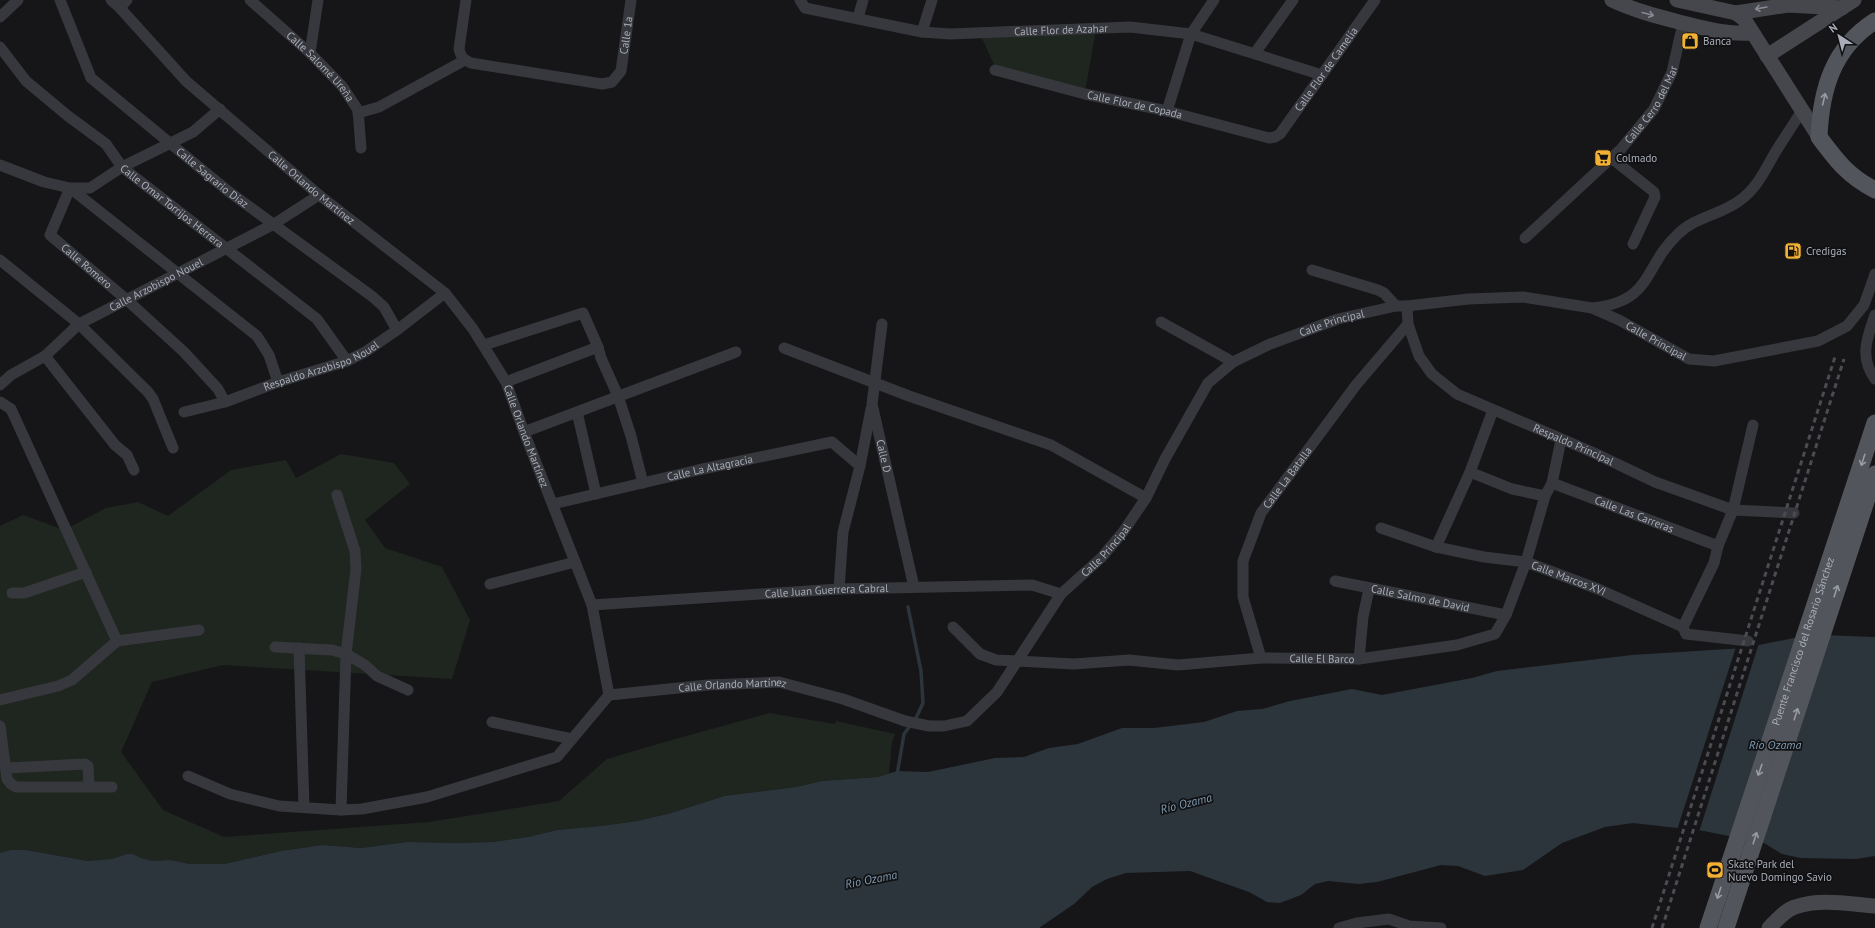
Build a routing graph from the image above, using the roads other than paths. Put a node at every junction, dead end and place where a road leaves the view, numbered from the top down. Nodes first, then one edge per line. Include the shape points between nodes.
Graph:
1 (18, 0) edge
2 (60, 0) edge
3 (111, 0) edge
4 (250, 0) edge
5 (318, 0) edge
6 (466, 0) edge
7 (631, 0) edge
8 (800, 0) edge
9 (863, 0) edge
10 (932, 0) edge
11 (1214, 0) edge
12 (1293, 0) edge
13 (1375, 0) edge
14 (1612, 0) edge
15 (1677, 0) edge
16 (123, 4) edge
17 (1848, 4) edge
18 (1736, 13) junction
19 (0, 17) edge
20 (858, 18) junction
21 (1875, 21) edge
22 (1683, 23) junction
23 (922, 32) junction
24 (1752, 33) junction
25 (1191, 34) junction
26 (0, 47) edge
27 (310, 53) junction
28 (1255, 53) junction
29 (1766, 56) junction
30 (468, 61) junction
31 (995, 70) dead end
32 (1322, 75) junction
33 (220, 109) junction
34 (1166, 111) junction
35 (1802, 112) junction
36 (358, 113) junction
37 (1276, 137) joint
38 (1819, 137) junction
39 (171, 143) junction
40 (361, 148) dead end
41 (1610, 157) junction
42 (1, 167) edge
43 (122, 167) junction
44 (70, 188) junction
45 (1875, 190) edge
46 (319, 195) junction
47 (274, 224) junction
48 (1525, 238) dead end
49 (1633, 244) dead end
50 (228, 248) junction
51 (0, 260) edge
52 (1312, 270) dead end
53 (179, 274) junction
54 (1875, 274) edge
55 (445, 293) junction
56 (127, 300) junction
57 (1401, 306) junction
58 (1592, 308) junction
59 (1875, 315) edge
60 (1161, 322) dead end
61 (79, 324) junction
62 (882, 324) dead end
63 (1408, 324) junction
64 (397, 330) junction
65 (484, 345) junction
66 (598, 347) junction
67 (784, 348) dead end
68 (736, 352) dead end
69 (45, 356) junction
70 (347, 361) junction
71 (1233, 362) junction
72 (1875, 379) edge
73 (278, 382) junction
74 (506, 382) junction
75 (874, 383) junction
76 (0, 386) edge
77 (618, 396) junction
78 (0, 402) edge
79 (225, 402) junction
80 (872, 404) junction
81 (1493, 410) junction
82 (184, 412) dead end
83 (577, 412) junction
84 (1875, 423) edge
85 (1753, 425) dead end
86 (524, 432) junction
87 (1561, 440) junction
88 (173, 448) dead end
89 (860, 466) junction
90 (134, 470) dead end
91 (1470, 472) junction
92 (1875, 474) edge
93 (643, 483) junction
94 (1552, 483) junction
95 (596, 494) junction
96 (337, 495) dead end
97 (1545, 496) junction
98 (1146, 498) junction
99 (553, 504) junction
100 (1733, 510) junction
101 (1794, 513) dead end
102 (1381, 528) dead end
103 (1718, 546) junction
104 (1436, 547) junction
105 (575, 562) junction
106 (1526, 562) junction
107 (86, 572) junction
108 (1335, 581) dead end
109 (490, 584) dead end
110 (914, 588) junction
111 (839, 589) junction
112 (1369, 589) junction
113 (12, 593) dead end
114 (1061, 594) junction
115 (592, 605) junction
116 (1506, 615) junction
117 (953, 627) dead end
118 (1683, 627) junction
119 (199, 630) dead end
120 (117, 641) junction
121 (1748, 641) dead end
122 (275, 647) dead end
123 (299, 648) junction
124 (346, 654) junction
125 (1261, 658) junction
126 (1359, 659) junction
127 (1017, 660) junction
128 (408, 690) dead end
129 (609, 695) junction
130 (0, 700) edge
131 (492, 722) dead end
132 (0, 726) edge
133 (929, 726) joint
134 (572, 740) junction
135 (7, 768) junction
136 (188, 776) dead end
137 (89, 787) junction
138 (112, 787) dead end
139 (304, 807) junction
140 (341, 810) junction
141 (1875, 906) edge
142 (1339, 928) edge
143 (1441, 928) edge
144 (1708, 928) edge
145 (1726, 928) edge
146 (1769, 928) edge

1 - 19 street
2 - 39 street, Calle Sagrario Díaz via 91,78
3 - 16 street, Calle Orlando Martínez
4 - 27 street, Calle Salomé Ureña
5 - 27 street
6 - 30 street via 460,49 461,56
7 - 30 street, Calle 1a via 621,71 612,82 602,84
8 - 20 street, Calle Flor de Azahar via 805,8
9 - 20 street
10 - 23 street
11 - 25 street
12 - 28 street
13 - 32 street, Calle Flor de Camelia
14 -> 22 main road via 1629,8
15 - 18 main road
16 - 33 street, Calle Orlando Martínez via 186,81
17 -> 18 main road via 1788,5
17 - 29 main road
18 - 24 main road via 1744,19
20 - 23 street, Calle Flor de Azahar
38 -> 21 main road via 1826,90 1840,54 1852,38
22 - 24 main road via 1731,33
22 - 41 street, Calle Cerro del Mar via 1672,72 1654,109 1621,149
23 - 25 street, Calle Flor de Azahar via 950,34 1130,27
24 - 29 main road
25 - 28 street, Calle Flor de Azahar
25 - 34 street
26 - 43 street, Calle Omar Torrijos Herrera via 26,81 106,144
27 - 36 street, Calle Salomé Ureña via 342,86
28 - 32 street, Calle Flor de Azahar
29 - 35 main road
30 - 36 street via 379,107
31 - 34 street, Calle Flor de Copada via 1085,94
32 - 37 street, Calle Flor de Camelia
33 - 39 street via 193,132
33 - 46 street, Calle Orlando Martínez
34 - 37 street, Calle Flor de Copada via 1269,138
35 - 38 main road
35 - 58 street via 1749,193 1734,204 1697,220 1680,232 1663,252 1648,279 1634,294 1615,304
36 - 40 street, Calle Salomé Ureña
38 - 45 main road via 1855,179
39 - 43 street
39 - 47 street, Calle Sagrario Díaz via 228,192
41 - 48 street, Calle Cerro del Mar
41 - 49 street via 1654,192 1655,197
42 - 44 street
43 - 44 street via 90,188
43 - 50 street, Calle Omar Torrijos Herrera
44 - 53 street
44 - 56 street, Calle Romero via 50,235
46 - 47 street, Calle Arzobispo Nouel
46 - 55 street, Calle Orlando Martínez
47 - 50 street, Calle Arzobispo Nouel
47 - 64 street, Calle Sagrario Díaz via 373,297 384,308
50 - 53 street, Calle Arzobispo Nouel
50 - 70 street, Calle Omar Torrijos Herrera via 317,319
51 - 61 street
52 - 57 street via 1378,290
53 - 56 street, Calle Arzobispo Nouel
53 - 73 street via 257,336 269,355
54 - 58 street, Calle Principal via 1864,305 1846,326 1818,341 1714,360 1689,359
55 - 64 street, Respaldo Arzobispo Nouel
55 - 65 street, Calle Orlando Martínez
56 - 61 street, Calle Arzobispo Nouel
56 - 79 street, Calle Romero via 184,352 218,389
57 - 58 street, Calle Principal via 1468,298 1523,297
57 - 63 street, Respaldo Principal
57 - 71 street, Calle Principal via 1338,319 1270,344
59 - 72 street via 1865,344 1869,366
60 - 71 street
61 - 69 street, Calle Arzobispo Nouel
61 - 88 street via 148,392
62 - 75 street, Calle D
63 - 81 street, Respaldo Principal via 1419,356 1432,374 1457,394
63 - 125 street, Calle La Batalla via 1356,385 1261,513 1243,561 1243,597
64 - 70 street, Respaldo Arzobispo Nouel
65 - 66 street via 583,313
65 - 74 street, Calle Orlando Martínez
66 - 74 street
66 - 77 street
67 - 75 street
68 - 77 street
69 - 76 street, Calle Arzobispo Nouel via 11,375
69 - 90 street via 115,445 126,455
70 - 73 street, Respaldo Arzobispo Nouel
71 - 98 street, Calle Principal via 1208,383
73 - 79 street, Respaldo Arzobispo Nouel
74 - 86 street, Calle Orlando Martínez
75 - 80 street, Calle D
75 - 98 street via 1051,445
77 - 83 street
77 - 93 street
78 - 107 street via 11,409
79 - 82 street, Respaldo Arzobispo Nouel
80 - 89 street
80 - 110 street, Calle D
81 - 87 street, Respaldo Principal
81 - 91 street
83 - 86 street
83 - 95 street
84 -> 144 main road, Puente Francisco del Rosario Sánchez
85 - 100 street
86 - 99 street, Calle Orlando Martínez
87 - 94 street, Calle El Barco
87 - 100 street, Respaldo Principal via 1655,482
89 - 93 street, Calle La Altagracia via 832,442
89 - 111 street via 843,532
91 - 97 street via 1512,490
91 - 104 street
145 -> 92 main road, Puente Francisco del Rosario Sánchez
93 - 95 street, Calle La Altagracia
94 - 97 street, Calle El Barco
94 - 103 street, Calle Las Carreras
95 - 99 street, Calle La Altagracia
96 - 124 street via 355,551 356,569
97 - 106 street, Calle El Barco
98 - 114 street, Calle Principal via 1101,558
99 - 105 street, Calle Orlando Martínez
100 - 101 street, Respaldo Principal
100 - 103 street
102 - 104 street, Calle Marcos XVI
103 - 118 street via 1714,563
104 - 106 street, Calle Marcos XVI
105 - 109 street
105 - 115 street, Calle Orlando Martínez
106 - 116 street, Calle El Barco
106 - 118 street, Calle Marcos XVI via 1598,589
107 - 113 street via 24,593
107 - 120 street
108 - 112 street, Calle Salmo de David
110 - 111 street, Calle Juan Guerrera Cabral
110 - 114 street, Calle Juan Guerrera Cabral via 1032,585
111 - 115 street, Calle Juan Guerrera Cabral
112 - 116 street, Calle Salmo de David
112 - 126 street
114 - 127 street, Calle Principal
115 - 129 street, Calle Orlando Martínez
116 - 126 street, Calle El Barco via 1495,634 1457,644
117 - 127 street, Calle El Barco via 980,654 996,660
118 - 121 street, Calle Marcos XVI via 1686,634
119 - 120 street
120 - 130 street via 72,680 58,686
122 - 123 street
123 - 124 street via 332,650
123 - 139 street
124 - 128 street via 365,665 377,676
124 - 140 street
125 - 126 street, Calle El Barco
125 - 127 street, Calle El Barco via 1178,665 1129,660 1074,664
127 - 133 street, Calle Principal via 997,692 967,721
129 - 133 street, Calle Orlando Martínez via 708,685 779,682
129 - 134 street
131 - 134 street
132 - 135 street
134 - 140 street via 557,758 427,797 362,809
135 - 137 street via 8,779 16,787
135 - 137 street via 85,764 89,769
136 - 139 street via 230,794 279,806
137 - 138 street
139 - 140 street
141 - 146 main road via 1827,902 1794,907
142 - 143 street via 1390,919 1409,926

